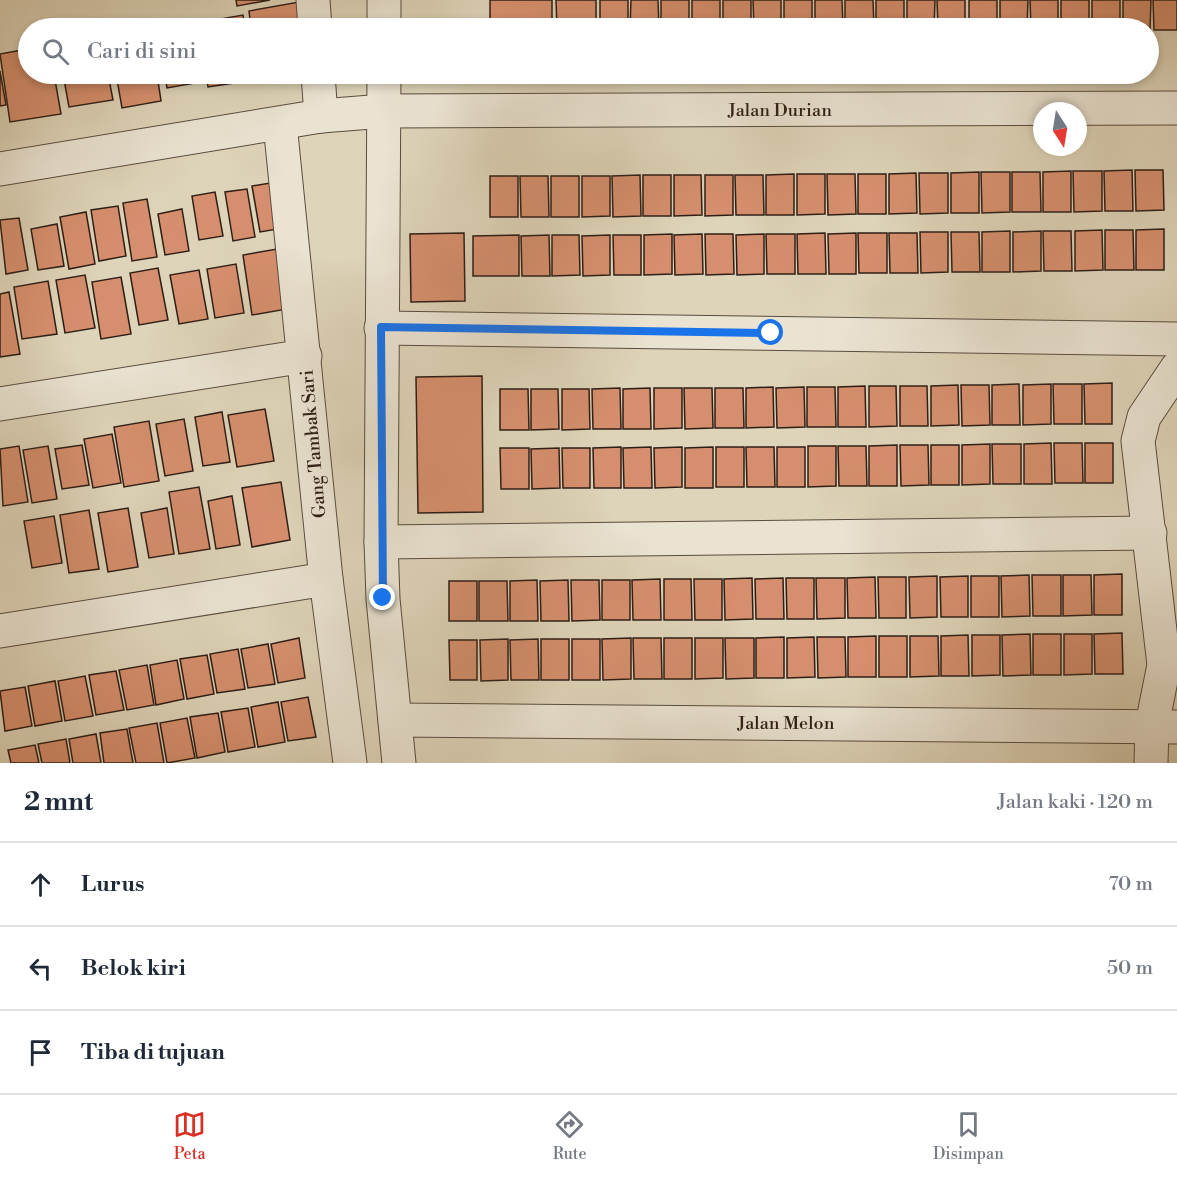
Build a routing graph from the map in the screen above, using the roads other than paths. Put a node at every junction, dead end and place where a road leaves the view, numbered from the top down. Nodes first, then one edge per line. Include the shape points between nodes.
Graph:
1 (313, 0) edge
2 (384, 0) edge
3 (314, 18) edge
4 (384, 18) edge
5 (319, 84) edge
6 (384, 84) edge
7 (1177, 108) edge
8 (384, 111) junction
9 (321, 116) junction
10 (280, 124) junction
11 (0, 169) edge
12 (381, 327) junction
13 (1177, 339) edge
14 (305, 356) junction
15 (1177, 368) edge
16 (0, 404) edge
17 (1150, 532) junction
18 (381, 542) junction
19 (326, 579) junction
20 (0, 629) edge
21 (1171, 678) edge
22 (395, 720) junction
23 (1164, 726) edge
24 (350, 763) edge
25 (399, 763) edge
26 (1150, 763) edge

1 - 3 street
2 - 4 street
5 - 9 street
6 - 8 street
7 - 8 street, Jalan Durian
8 - 9 street, Jalan Durian
8 - 12 street
9 - 10 street, Jalan Durian
10 - 11 street, Jalan Durian
10 - 14 street, Gang Tambak Sari
12 - 13 street
12 - 18 street
14 - 16 street
14 - 19 street, Gang Tambak Sari
15 - 17 street via 1144,417 1138,441
17 - 18 street
17 - 21 street
18 - 22 street
19 - 20 street
19 - 24 street, Gang Tambak Sari
21 - 23 street
22 - 23 street, Jalan Melon
22 - 25 street
23 - 26 street

